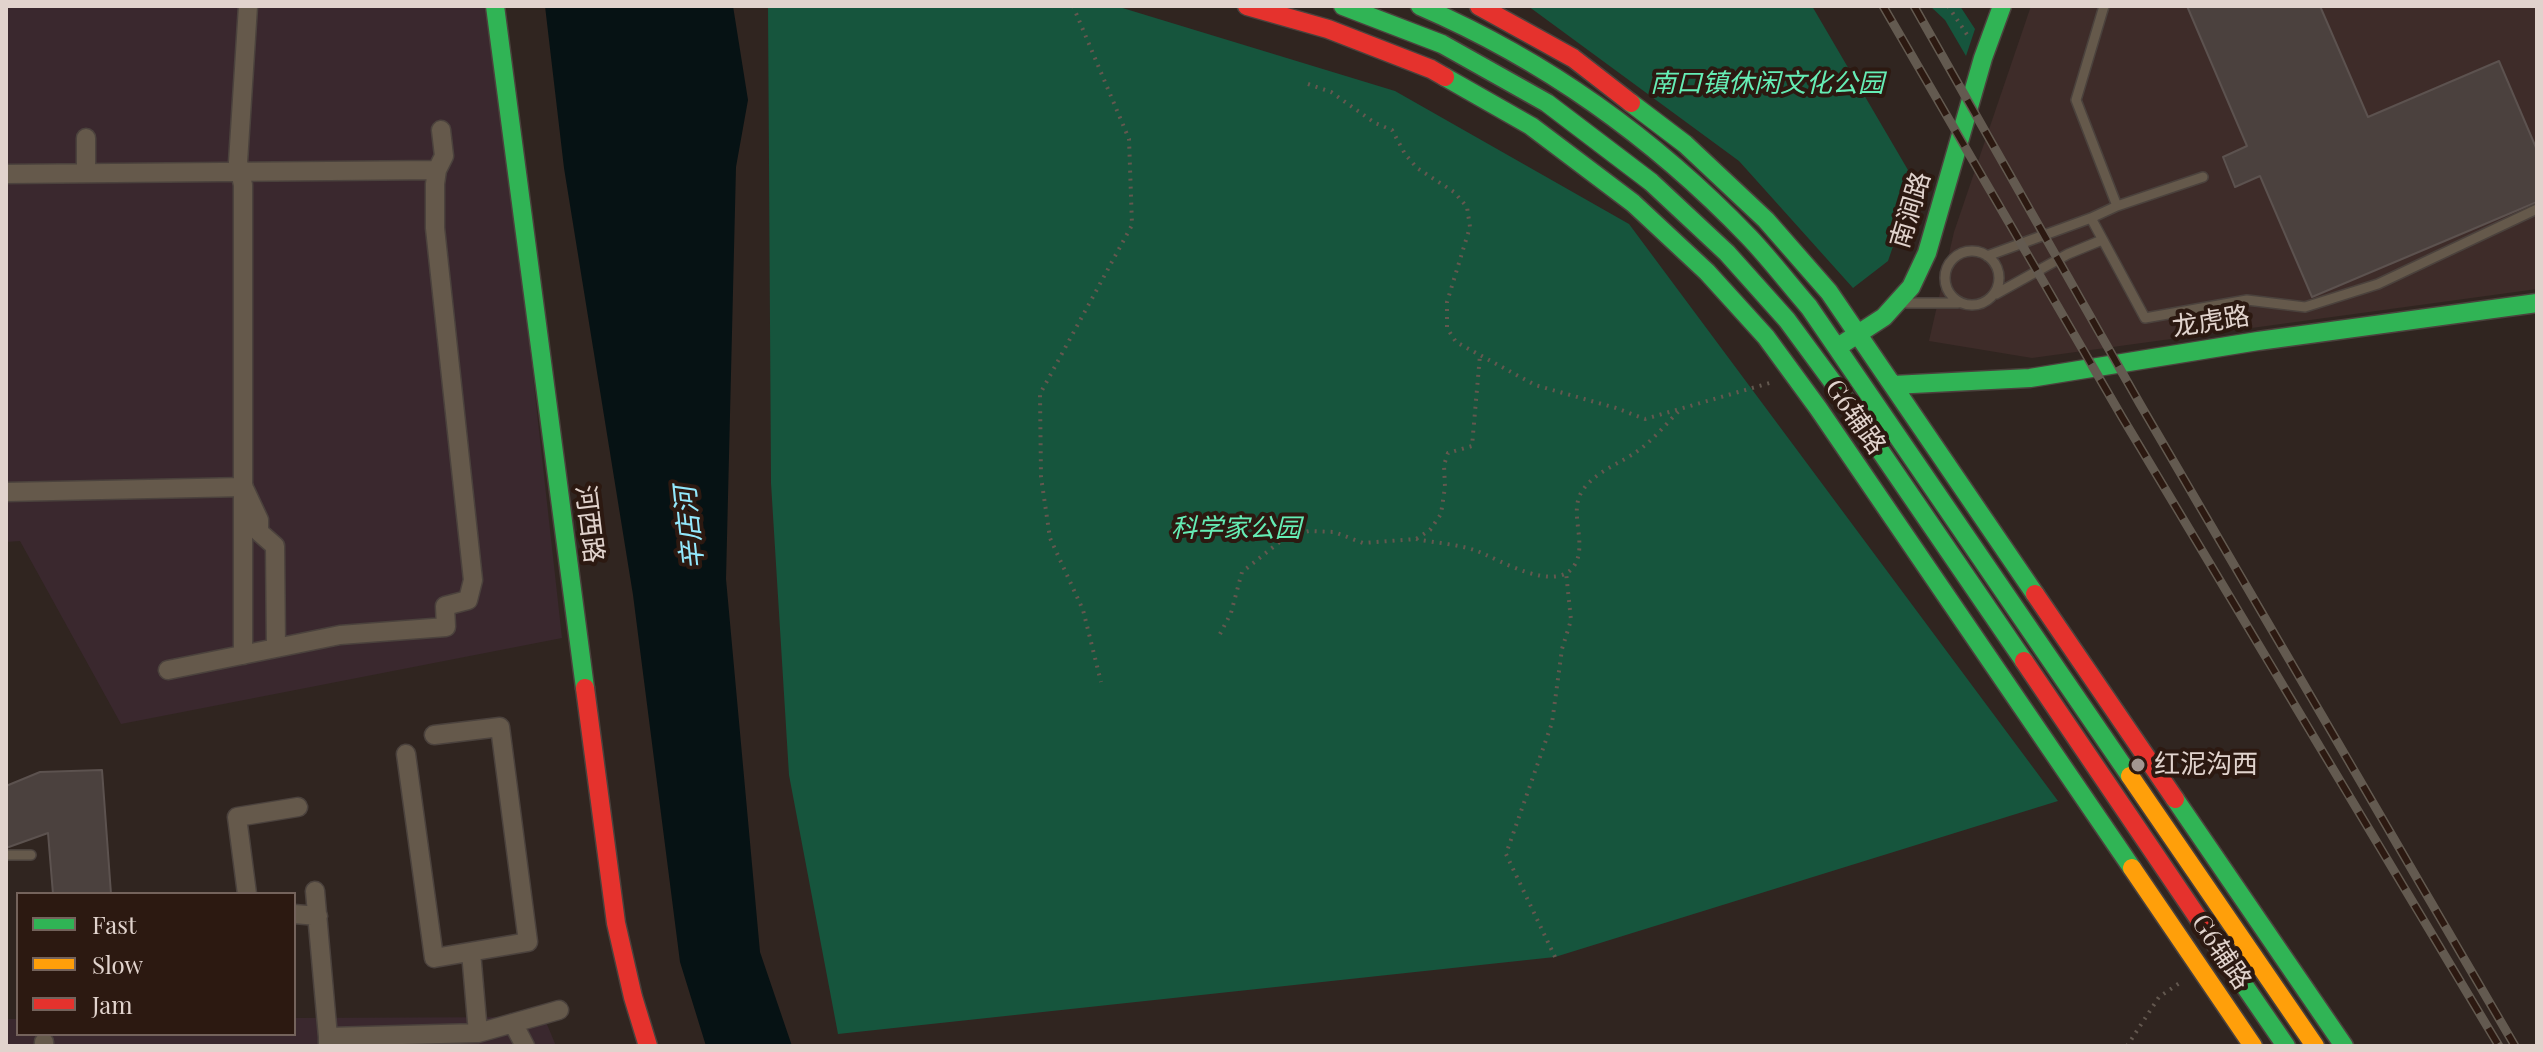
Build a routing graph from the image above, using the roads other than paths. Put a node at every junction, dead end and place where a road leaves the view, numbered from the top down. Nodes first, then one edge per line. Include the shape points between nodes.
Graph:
1 (248, 6) edge
2 (495, 6) edge
3 (1247, 6) edge
4 (1343, 6) edge
5 (1420, 6) edge
6 (1479, 6) edge
7 (2002, 6) edge
8 (2104, 6) edge
9 (441, 130) dead end
10 (86, 138) dead end
11 (437, 170) junction
12 (240, 171) junction
13 (86, 173) junction
14 (6, 174) edge
15 (2203, 177) dead end
16 (2117, 206) junction
17 (2537, 209) edge
18 (2091, 218) junction
19 (2102, 240) junction
20 (1927, 253) junction
21 (1987, 256) junction
22 (1954, 257) junction
23 (1993, 296) junction
24 (1959, 302) junction
25 (1897, 303) junction
26 (2537, 303) edge
27 (1858, 334) junction
28 (1838, 347) junction
29 (1817, 360) junction
30 (1794, 376) junction
31 (1893, 385) junction
32 (244, 487) junction
33 (6, 492) edge
34 (276, 648) junction
35 (243, 655) junction
36 (168, 670) dead end
37 (434, 735) dead end
38 (406, 754) dead end
39 (298, 807) dead end
40 (6, 855) edge
41 (31, 855) dead end
42 (315, 891) dead end
43 (247, 892) edge
44 (296, 914) edge
45 (318, 916) junction
46 (471, 952) junction
47 (559, 1010) dead end
48 (513, 1023) junction
49 (478, 1033) junction
50 (328, 1042) edge
51 (525, 1046) edge
52 (648, 1046) edge
53 (2253, 1046) edge
54 (2286, 1046) edge
55 (2315, 1046) edge
56 (2344, 1046) edge

1 - 12 street
2 - 52 street, 河西路 via 616,923
3 - 30 street, G6辅路 via 1328,29 1431,69 1531,126 1633,203 1707,272
4 - 29 street, G6辅路 via 1442,44 1547,103 1651,182 1727,253
5 - 28 street, G6辅路 via 1559,78 1669,162 1748,237
6 - 27 street, G6辅路 via 1573,58 1685,144 1766,220
7 - 20 street, 南涧路
8 - 16 lane via 2076,100
9 - 11 street via 444,156
10 - 13 street
11 - 12 street
11 - 34 street via 435,228 473,580 468,600 445,606 446,627 340,635
12 - 13 street
12 - 32 street
13 - 14 street
15 - 16 lane
16 - 18 lane
17 - 19 lane via 2378,284 2305,307 2247,300 2145,318
18 - 19 lane
18 - 21 lane
19 - 23 lane
20 - 22 lane
20 - 25 street, 南涧路
21 - 22 lane via 1971,251
21 - 23 lane via 1998,270
22 - 24 lane via 1945,280
23 - 24 lane via 1977,305
24 - 25 lane
25 - 27 street, 南涧路
26 - 31 street, 龙虎路 via 2030,378
27 - 28 street, 南涧路
27 - 31 street, G6辅路
28 - 29 street, 南涧路
28 - 55 street, G6辅路
29 - 30 street, 南涧路
29 - 54 street, G6辅路
30 - 53 street, G6辅路
31 - 56 street, G6辅路
32 - 33 street
32 - 34 street via 259,532 275,546
32 - 35 street
34 - 35 street
35 - 36 street
37 - 46 street via 500,727 528,942
38 - 46 street via 434,958
39 - 43 street via 237,817
40 - 41 lane
42 - 45 street
44 - 45 street
45 - 50 street
46 - 49 street
47 - 48 street
48 - 49 street
48 - 51 street
49 - 50 street

